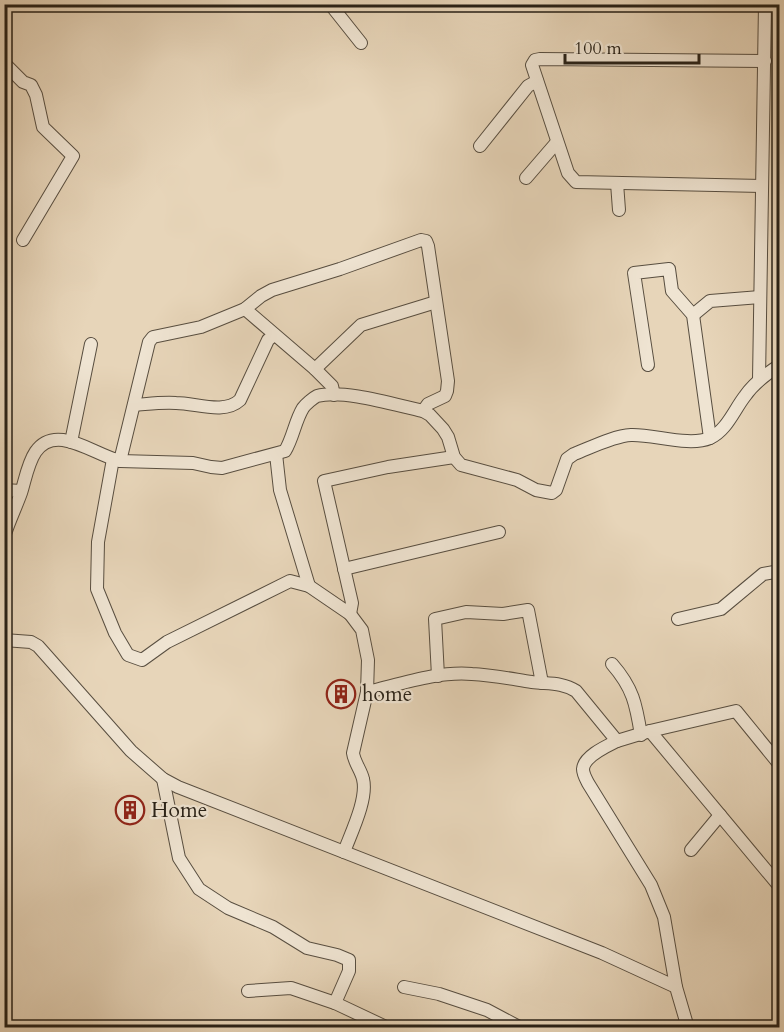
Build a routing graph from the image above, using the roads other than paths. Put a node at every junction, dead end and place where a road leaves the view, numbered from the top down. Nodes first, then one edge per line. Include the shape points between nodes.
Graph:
1 (330, 4) edge
2 (765, 4) edge
3 (361, 43) dead end
4 (765, 61) junction
5 (4, 63) edge
6 (537, 81) junction
7 (557, 142) junction
8 (480, 146) dead end
9 (526, 178) dead end
10 (617, 183) junction
11 (762, 186) junction
12 (619, 210) dead end
13 (23, 240) dead end
14 (760, 297) junction
15 (436, 302) junction
16 (244, 309) junction
17 (693, 315) junction
18 (274, 335) junction
19 (92, 344) dead end
20 (648, 365) dead end
21 (780, 366) edge
22 (315, 369) junction
23 (759, 380) junction
24 (334, 394) junction
25 (134, 405) junction
26 (423, 411) junction
27 (710, 438) junction
28 (71, 442) junction
29 (276, 454) junction
30 (454, 457) junction
31 (117, 460) junction
32 (4, 489) edge
33 (21, 491) junction
34 (499, 532) dead end
35 (4, 537) edge
36 (344, 569) junction
37 (780, 571) edge
38 (309, 586) junction
39 (350, 614) junction
40 (678, 619) dead end
41 (4, 640) edge
42 (612, 664) dead end
43 (438, 675) junction
44 (542, 683) junction
45 (367, 692) junction
46 (646, 733) junction
47 (616, 741) junction
48 (780, 765) edge
49 (163, 779) junction
50 (720, 815) junction
51 (691, 850) dead end
52 (344, 852) junction
53 (780, 887) edge
54 (404, 987) dead end
55 (676, 987) junction
56 (248, 991) dead end
57 (335, 1003) junction
58 (388, 1028) edge
59 (521, 1028) edge
60 (688, 1028) edge

1 - 3 street
2 - 4 street
4 - 6 street via 540,59 532,65
4 - 11 street
5 - 13 street via 31,85 43,128 73,156
6 - 7 street
6 - 8 street via 528,86
7 - 9 street
7 - 10 street via 568,173 576,182
10 - 11 street
10 - 12 street
11 - 14 street
14 - 17 street via 710,301
14 - 23 street
15 - 16 street via 428,246 421,240 272,290
15 - 22 street via 361,325
15 - 26 street via 447,391
16 - 18 street
16 - 25 street via 201,327 153,337
17 - 20 street via 672,291 669,269 634,273
17 - 27 street
18 - 22 street
18 - 25 street via 234,406
19 - 28 street
21 - 23 street
22 - 24 street via 332,386
23 - 27 street via 720,432
24 - 26 street
24 - 29 street via 315,397 304,408 285,451
25 - 31 street
26 - 30 street via 448,437
27 - 30 street via 617,438 567,459 552,493 461,465
28 - 31 street
28 - 33 street via 54,440 37,449 27,466
29 - 31 street via 222,468 193,462
29 - 38 street via 280,490
30 - 36 street via 324,481
31 - 38 street via 98,542 97,589 128,655 142,660 167,642 290,582
32 - 33 street
33 - 35 street
34 - 36 street
36 - 39 street via 352,603
37 - 40 street via 763,574 721,609
38 - 39 street
39 - 45 street via 362,630 368,660
41 - 49 street via 38,646 131,751
42 - 46 street via 629,688
43 - 44 street via 471,673
43 - 44 street via 435,620 466,612 503,614 528,610
43 - 45 street
44 - 47 street via 568,686 576,691
45 - 52 street via 353,753 363,778 363,799
46 - 47 street
46 - 48 street via 735,711
46 - 50 street
47 - 55 street via 586,762 584,774 651,885 664,917
49 - 52 street
49 - 57 street via 179,858 199,890 308,948 349,960 349,971
50 - 51 street
50 - 53 street
52 - 55 street via 602,953
54 - 59 street via 487,1010
55 - 60 street
56 - 57 street via 291,988
57 - 58 street

